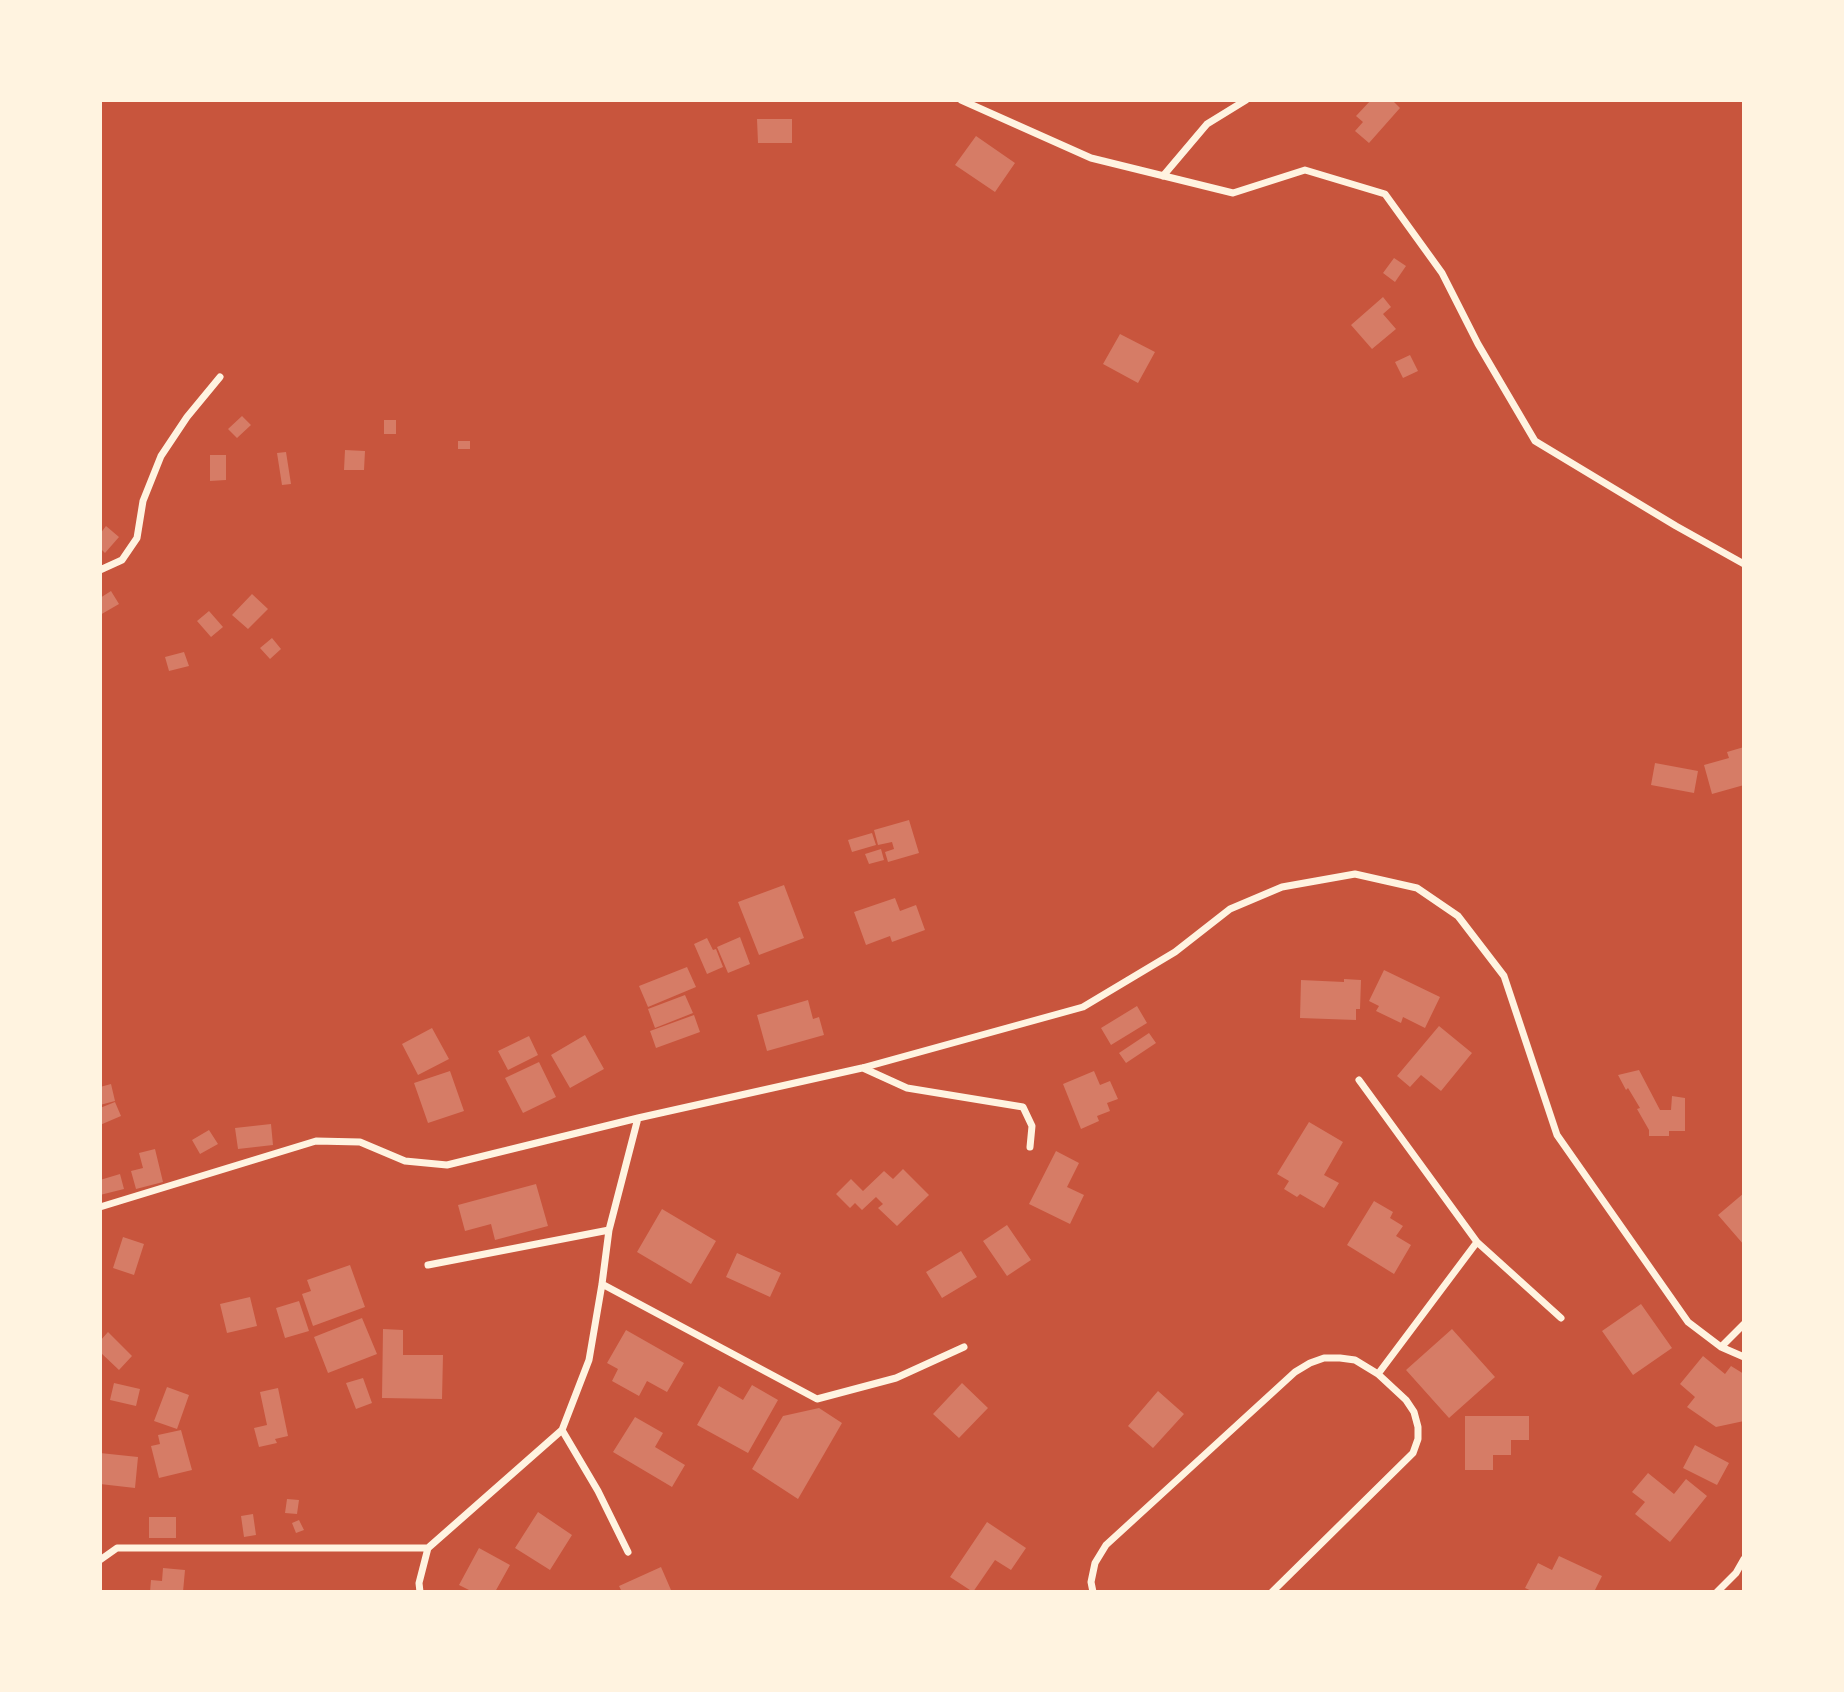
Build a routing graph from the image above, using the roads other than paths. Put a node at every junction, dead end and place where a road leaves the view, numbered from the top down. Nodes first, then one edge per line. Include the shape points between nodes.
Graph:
1 (961, 100) edge
2 (1246, 100) edge
3 (1163, 176) junction
4 (220, 377) dead end
5 (1744, 564) edge
6 (100, 570) edge
7 (862, 1068) junction
8 (1359, 1080) dead end
9 (638, 1118) junction
10 (1030, 1147) dead end
11 (100, 1207) edge
12 (609, 1230) junction
13 (1477, 1242) junction
14 (428, 1265) dead end
15 (602, 1284) junction
16 (1561, 1318) dead end
17 (1744, 1324) edge
18 (964, 1346) dead end
19 (1721, 1348) junction
20 (1744, 1357) edge
21 (1378, 1374) junction
22 (562, 1430) junction
23 (428, 1548) junction
24 (628, 1552) dead end
25 (1744, 1559) edge
26 (100, 1560) edge
27 (420, 1592) edge
28 (1093, 1592) edge
29 (1272, 1592) edge
30 (1717, 1592) edge

1 - 3 street via 1091,158
2 - 3 street via 1207,124
3 - 5 street via 1233,193 1305,170 1385,194 1442,273 1535,441
4 - 6 street via 161,456 143,501 137,538 122,561
7 - 9 street
7 - 10 street via 907,1088 1023,1107 1032,1126
7 - 19 street via 1083,1007 1175,952 1230,909 1282,887 1355,874 1417,888 1458,916 1504,976 1558,1135 1688,1322
8 - 13 street
9 - 11 street via 447,1165 405,1161 360,1142 316,1141
9 - 12 street
12 - 14 street
12 - 15 street
13 - 16 street
13 - 21 street
15 - 18 street via 817,1399 896,1378
15 - 22 street via 589,1360
17 - 19 street
19 - 20 street
21 - 28 street via 1354,1360 1340,1358 1324,1358 1296,1372 1106,1545 1095,1563
21 - 29 street via 1414,1412 1418,1439 1413,1453
22 - 23 street
22 - 24 street
23 - 26 street via 117,1548
23 - 27 street
25 - 30 street

